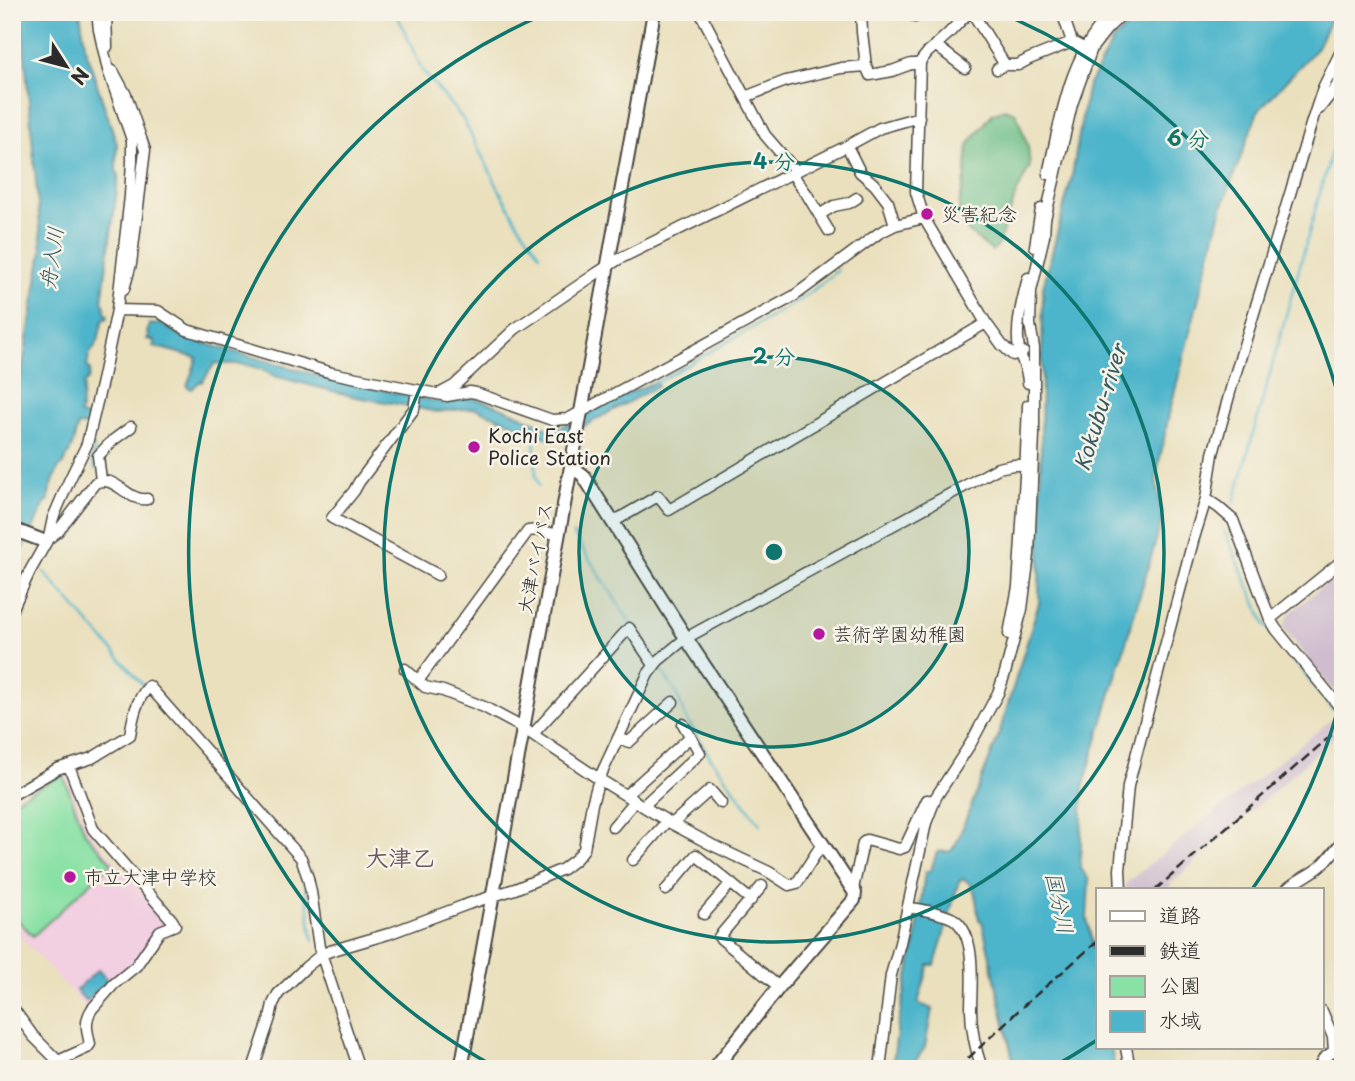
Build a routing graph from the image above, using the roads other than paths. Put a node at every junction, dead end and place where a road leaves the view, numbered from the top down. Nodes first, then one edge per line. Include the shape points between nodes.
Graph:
1 (97, 12) edge
2 (106, 12) edge
3 (654, 12) edge
4 (861, 12) edge
5 (970, 12) edge
6 (1062, 12) edge
7 (1114, 12) edge
8 (1124, 12) edge
9 (705, 14) edge
10 (1072, 42) junction
11 (935, 45) junction
12 (1343, 47) edge
13 (1085, 49) junction
14 (1343, 62) edge
15 (920, 64) junction
16 (866, 66) junction
17 (965, 68) dead end
18 (1340, 86) edge
19 (745, 97) junction
20 (919, 117) junction
21 (1313, 118) junction
22 (847, 146) junction
23 (794, 172) junction
24 (857, 198) dead end
25 (819, 215) junction
26 (924, 218) junction
27 (895, 225) junction
28 (829, 232) dead end
29 (607, 267) junction
30 (117, 310) junction
31 (986, 323) junction
32 (1034, 348) junction
33 (1020, 353) junction
34 (417, 392) junction
35 (439, 394) junction
36 (581, 412) junction
37 (131, 427) dead end
38 (1026, 465) junction
39 (572, 467) junction
40 (101, 480) junction
41 (147, 499) dead end
42 (1206, 499) junction
43 (613, 522) junction
44 (12, 529) edge
45 (559, 535) junction
46 (45, 539) junction
47 (1343, 560) edge
48 (438, 575) dead end
49 (12, 610) edge
50 (1270, 619) junction
51 (686, 638) junction
52 (654, 666) junction
53 (405, 668) dead end
54 (418, 681) junction
55 (673, 702) dead end
56 (992, 705) junction
57 (1343, 711) edge
58 (682, 724) dead end
59 (528, 731) junction
60 (690, 737) junction
61 (618, 738) junction
62 (69, 766) junction
63 (599, 779) junction
64 (12, 795) edge
65 (635, 801) junction
66 (934, 801) junction
67 (721, 803) dead end
68 (670, 822) junction
69 (613, 827) dead end
70 (1343, 841) edge
71 (822, 844) junction
72 (634, 860) dead end
73 (731, 883) junction
74 (762, 886) dead end
75 (1121, 888) edge
76 (1288, 888) edge
77 (853, 889) junction
78 (666, 890) dead end
79 (492, 897) junction
80 (751, 900) junction
81 (911, 908) junction
82 (704, 914) dead end
83 (321, 956) junction
84 (779, 987) junction
85 (12, 1007) edge
86 (1324, 1016) edge
87 (1126, 1050) edge
88 (1338, 1053) edge
89 (60, 1065) edge
90 (253, 1069) edge
91 (359, 1069) edge
92 (461, 1069) edge
93 (714, 1069) edge
94 (880, 1069) edge
95 (982, 1069) edge
96 (1130, 1069) edge
97 (1318, 1069) edge

1 - 30 street via 108,70 132,140
2 - 30 street via 109,60 145,150 131,264
3 - 29 main road, 大津バイパス
4 - 16 street
5 - 10 street via 1001,67 1018,65
5 - 11 street
6 - 10 street
7 - 13 street
8 - 32 street via 1093,48 1072,104 1031,291
9 - 19 street
10 - 13 street
11 - 15 street
11 - 17 street
12 - 21 street
13 - 33 street via 1071,83 1037,224 1021,304
14 - 18 street
15 - 16 street via 870,75
15 - 20 street
16 - 19 street via 786,80
18 - 21 street
19 - 23 street via 765,135
20 - 22 street via 880,128
20 - 26 street via 916,192
21 - 42 street via 1232,385
22 - 23 street
22 - 27 street via 860,172 888,202
23 - 25 street
23 - 29 street
24 - 25 street
25 - 28 street
26 - 27 street
26 - 31 street
27 - 36 street via 794,296
29 - 35 street via 515,328 454,386
29 - 36 main road, 大津バイパス
30 - 34 street via 158,311 187,330 332,373
30 - 46 street via 87,444
31 - 33 street via 1013,355
31 - 43 street via 669,510 658,496
32 - 33 street
32 - 56 street via 1029,554 1022,609
33 - 38 street via 1028,373
34 - 35 street
34 - 48 street via 414,409 332,518
35 - 36 street via 476,393 552,421
36 - 39 main road, 大津バイパス
37 - 40 street via 99,456
38 - 51 street via 998,468
38 - 56 street via 1018,587
39 - 43 main road via 583,475
39 - 45 main road, 大津バイパス
40 - 41 street
40 - 46 street via 58,531
42 - 50 street via 1233,520
42 - 75 street via 1128,786
43 - 51 main road
44 - 46 main road
45 - 54 street via 528,531
45 - 59 main road, 大津バイパス
46 - 49 street
47 - 50 street
50 - 57 street
51 - 52 street
51 - 71 main road
52 - 59 street via 629,628
52 - 61 street
53 - 54 street
54 - 59 street via 484,707
55 - 61 street via 629,742
56 - 66 street
58 - 60 street
59 - 63 street
59 - 79 main road, 大津バイパス
60 - 65 street
60 - 65 street via 700,752
61 - 63 street
62 - 64 street
62 - 83 street via 130,736 135,710 149,686 301,858
62 - 89 street via 93,829 175,925 160,932 138,964 92,1009 86,1026 90,1044
63 - 65 street
63 - 79 street via 584,849 576,859 563,869
65 - 68 street
65 - 69 street
66 - 77 street via 927,800 905,847 863,843
66 - 81 street via 923,833
67 - 68 street via 710,790
68 - 71 street via 789,885 797,883
68 - 72 street
70 - 76 street via 1323,864
71 - 77 main road
73 - 78 street via 696,855
73 - 80 street
73 - 82 street
74 - 80 street
77 - 84 main road via 853,900
79 - 83 street
79 - 92 main road, 大津バイパス
80 - 84 street via 719,937
81 - 94 street via 891,975
81 - 95 street via 956,920 964,930 972,976 971,1012
83 - 90 street via 278,994
83 - 91 street
84 - 93 main road
85 - 89 street
86 - 88 street
87 - 96 street
88 - 97 street via 1324,1058

